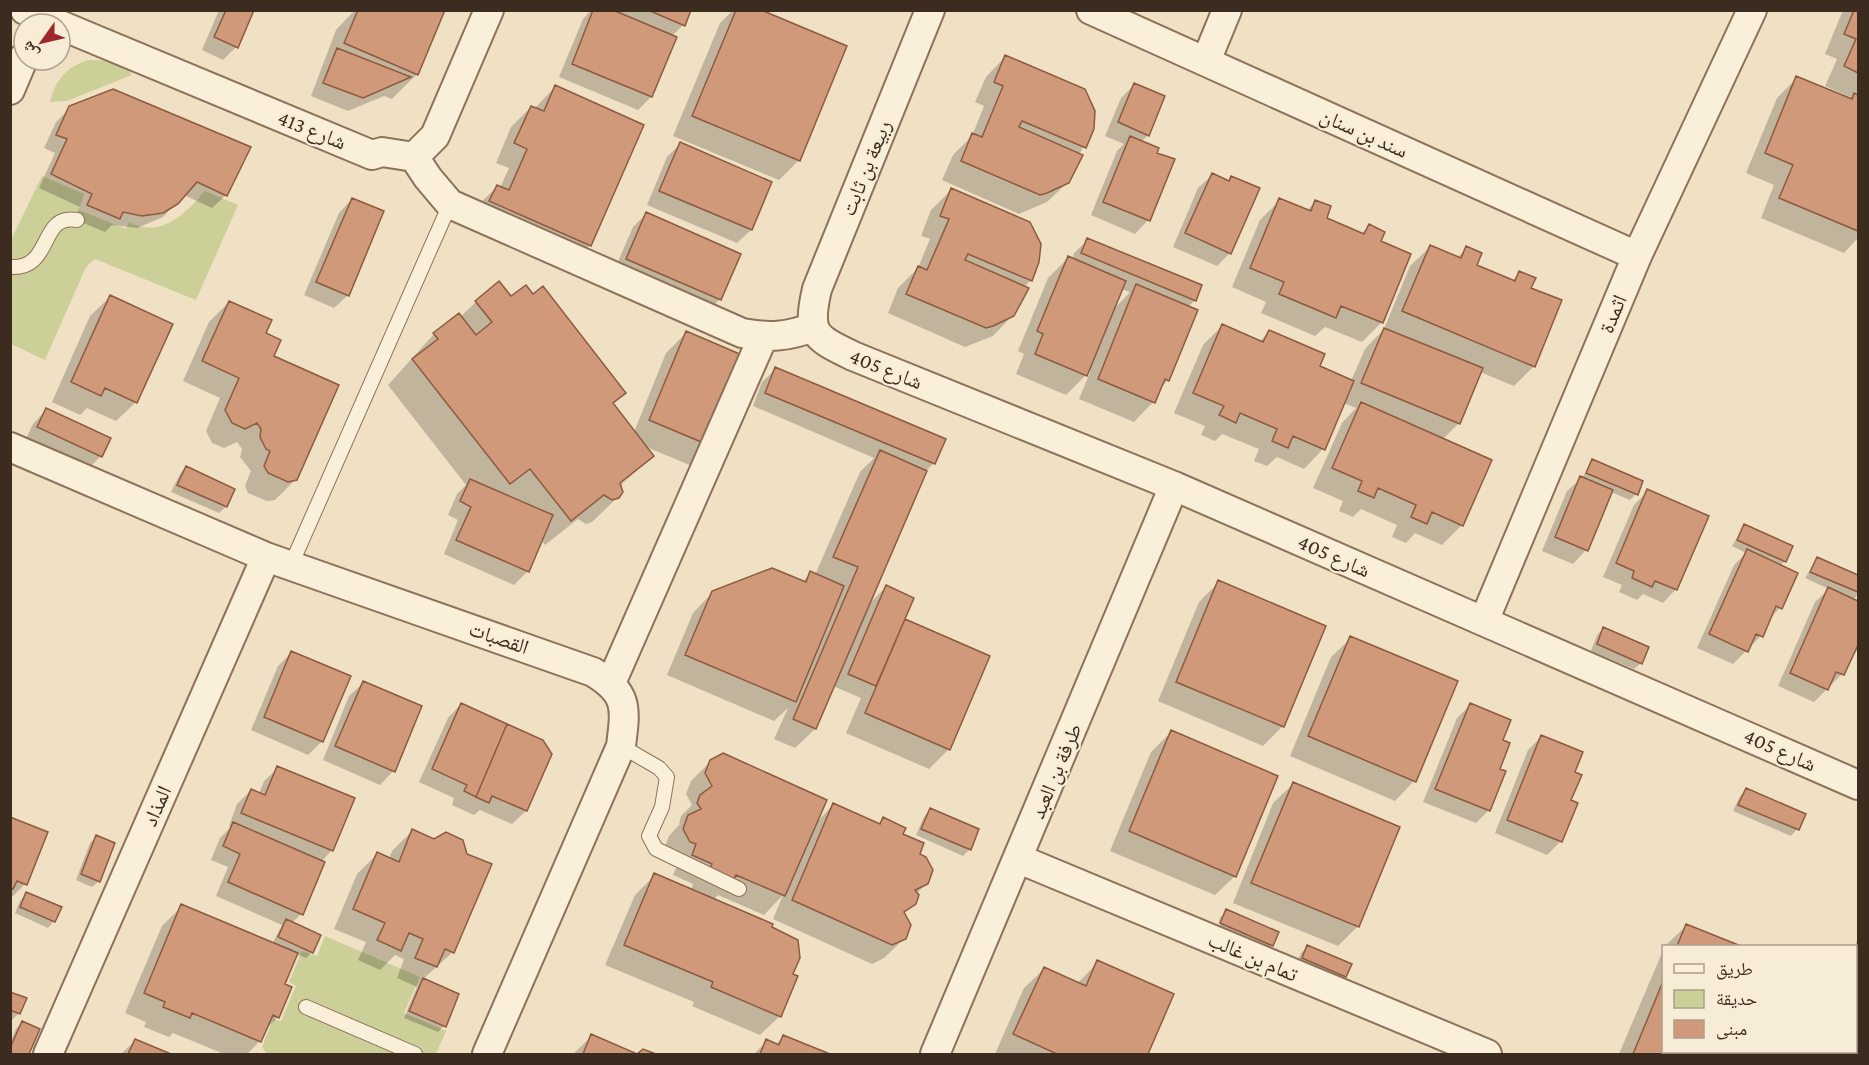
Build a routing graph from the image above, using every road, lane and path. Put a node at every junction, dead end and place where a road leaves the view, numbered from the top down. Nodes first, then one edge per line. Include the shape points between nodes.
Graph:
1 (489, 10) edge
2 (930, 10) edge
3 (1091, 10) edge
4 (1227, 10) edge
5 (1752, 10) edge
6 (72, 31) edge
7 (1206, 61) junction
8 (18, 72) edge
9 (10, 90) edge
10 (414, 157) junction
11 (450, 204) junction
12 (77, 220) dead end
13 (1637, 256) junction
14 (10, 267) edge
15 (813, 327) junction
16 (763, 337) junction
17 (10, 447) edge
18 (1174, 486) junction
19 (279, 561) junction
20 (1484, 621) junction
21 (611, 683) junction
22 (621, 746) junction
23 (1858, 785) edge
24 (1019, 859) junction
25 (739, 889) dead end
26 (306, 1007) dead end
27 (48, 1054) edge
28 (415, 1054) edge
29 (487, 1054) edge
30 (935, 1054) edge
31 (1487, 1054) edge

1 - 10 street via 435,135
2 - 15 street, ربيعة بن ثابت via 817,289 811,315
3 - 7 street, سند بن سنان
4 - 7 street
5 - 13 street, اثمدة
6 - 10 street, شارع 413 via 372,154
7 - 13 street, سند بن سنان
8 - 9 street
10 - 11 street
11 - 16 street via 742,333
11 - 19 lane
12 - 14 lane via 58,222 37,259 23,268
13 - 20 street, اثمدة
15 - 16 street via 791,335
15 - 18 street, شارع 405 via 826,342 853,356
16 - 21 street
17 - 19 street, القصبات
18 - 20 street, شارع 405
18 - 24 street, طرفة بن العبد
19 - 21 street, القصبات via 593,672
19 - 27 street, المذاد
20 - 23 street, شارع 405
21 - 22 street via 620,693 625,712
22 - 25 lane via 667,777 662,807 649,836 656,849
22 - 29 street
24 - 30 street, طرفة بن العبد
24 - 31 street, تمام بن غالب
26 - 28 lane

